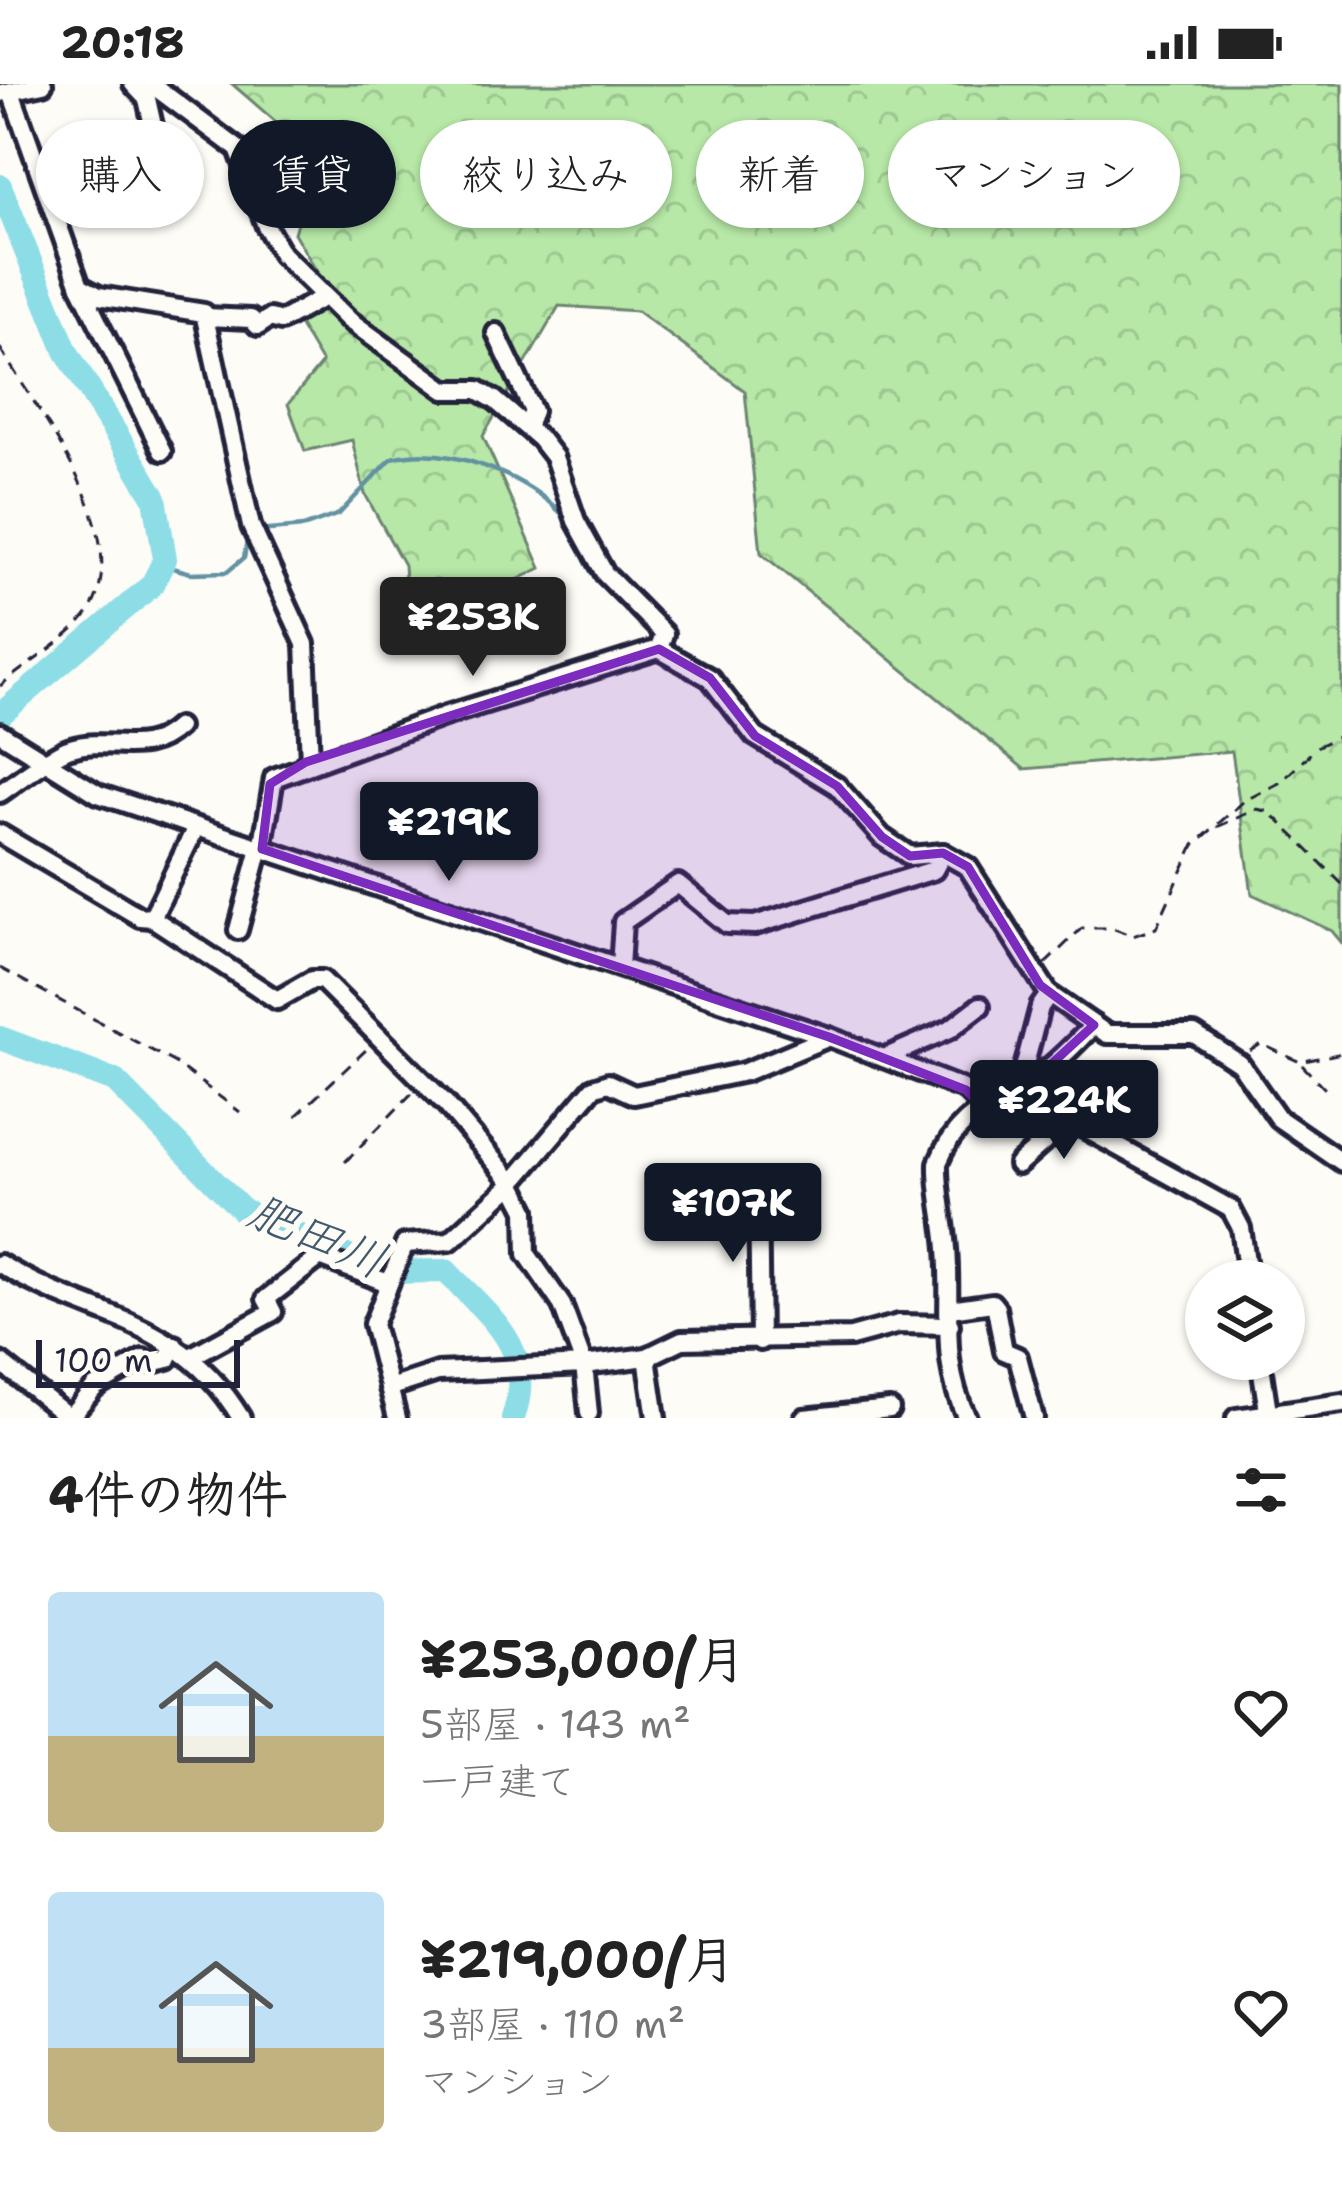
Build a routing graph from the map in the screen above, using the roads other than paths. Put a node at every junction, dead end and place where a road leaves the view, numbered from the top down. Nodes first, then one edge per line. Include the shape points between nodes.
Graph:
1 (43, 84) edge
2 (133, 84) edge
3 (152, 84) edge
4 (10, 90) edge
5 (152, 120) edge
6 (80, 286) junction
7 (324, 297) junction
8 (206, 317) junction
9 (492, 336) dead end
10 (525, 424) junction
11 (162, 451) dead end
12 (658, 649) junction
13 (178, 727) dead end
14 (0, 733) edge
15 (306, 763) junction
16 (48, 764) junction
17 (0, 793) edge
18 (196, 826) junction
19 (0, 834) edge
20 (261, 848) junction
21 (943, 853) junction
22 (152, 918) junction
23 (238, 930) dead end
24 (620, 967) junction
25 (1049, 994) junction
26 (980, 1006) dead end
27 (1094, 1025) junction
28 (829, 1037) junction
29 (884, 1058) junction
30 (1017, 1088) junction
31 (981, 1105) junction
32 (1068, 1121) junction
33 (1342, 1162) edge
34 (1018, 1165) dead end
35 (512, 1181) junction
36 (758, 1189) dead end
37 (1246, 1260) edge
38 (0, 1264) edge
39 (388, 1282) junction
40 (950, 1317) junction
41 (760, 1341) junction
42 (174, 1345) junction
43 (192, 1356) junction
44 (647, 1357) junction
45 (0, 1362) edge
46 (584, 1365) junction
47 (1263, 1380) edge
48 (389, 1388) junction
49 (1342, 1403) edge
50 (890, 1409) dead end
51 (590, 1413) dead end
52 (61, 1416) edge
53 (1269, 1416) edge
54 (241, 1418) edge
55 (398, 1418) edge
56 (656, 1418) edge
57 (804, 1418) edge
58 (967, 1418) edge
59 (1034, 1418) edge
60 (1236, 1418) edge

1 - 4 street
2 - 5 street
3 - 7 street via 238,149 282,254
4 - 6 street
6 - 8 street
6 - 11 street
7 - 8 street via 258,326
7 - 10 street via 421,375 445,389 478,389
8 - 15 street via 251,526 305,644
9 - 10 street via 533,410
10 - 12 street via 554,457 605,574 664,634
12 - 15 street
12 - 21 street via 710,678 755,736 838,786 882,837 910,856
13 - 16 street via 147,746 74,746
14 - 16 street
15 - 20 street via 270,784
16 - 17 street
16 - 18 street via 98,794
18 - 20 street
18 - 22 street
19 - 22 street
20 - 23 street
20 - 24 street
21 - 24 street via 934,870 755,925 727,924 678,884 622,922
21 - 25 street via 968,867
22 - 35 street via 277,1000 322,980
24 - 28 street
25 - 27 street
25 - 30 street
26 - 29 street
27 - 30 street
27 - 33 street via 1107,1034 1195,1034 1240,1064 1278,1118
28 - 29 street
28 - 35 street via 745,1072 634,1094 608,1083 593,1088
29 - 31 street via 967,1090
30 - 31 street
30 - 32 street
31 - 40 street via 938,1163
32 - 34 street
32 - 37 street via 1231,1209
35 - 39 street via 450,1241 405,1244
35 - 46 street via 526,1210 527,1254 562,1305
36 - 41 street
38 - 42 street
39 - 43 street via 320,1257 266,1299 273,1312
39 - 48 street via 373,1324
40 - 41 street via 850,1337
40 - 58 street via 945,1348
40 - 59 street via 992,1303
41 - 44 street via 682,1340
42 - 43 street
42 - 52 street via 168,1359 143,1359
43 - 54 street
44 - 46 street
44 - 56 street
45 - 52 street
46 - 48 street via 438,1372
46 - 51 street
47 - 53 street
48 - 55 street
49 - 53 street
50 - 57 street
53 - 60 street

